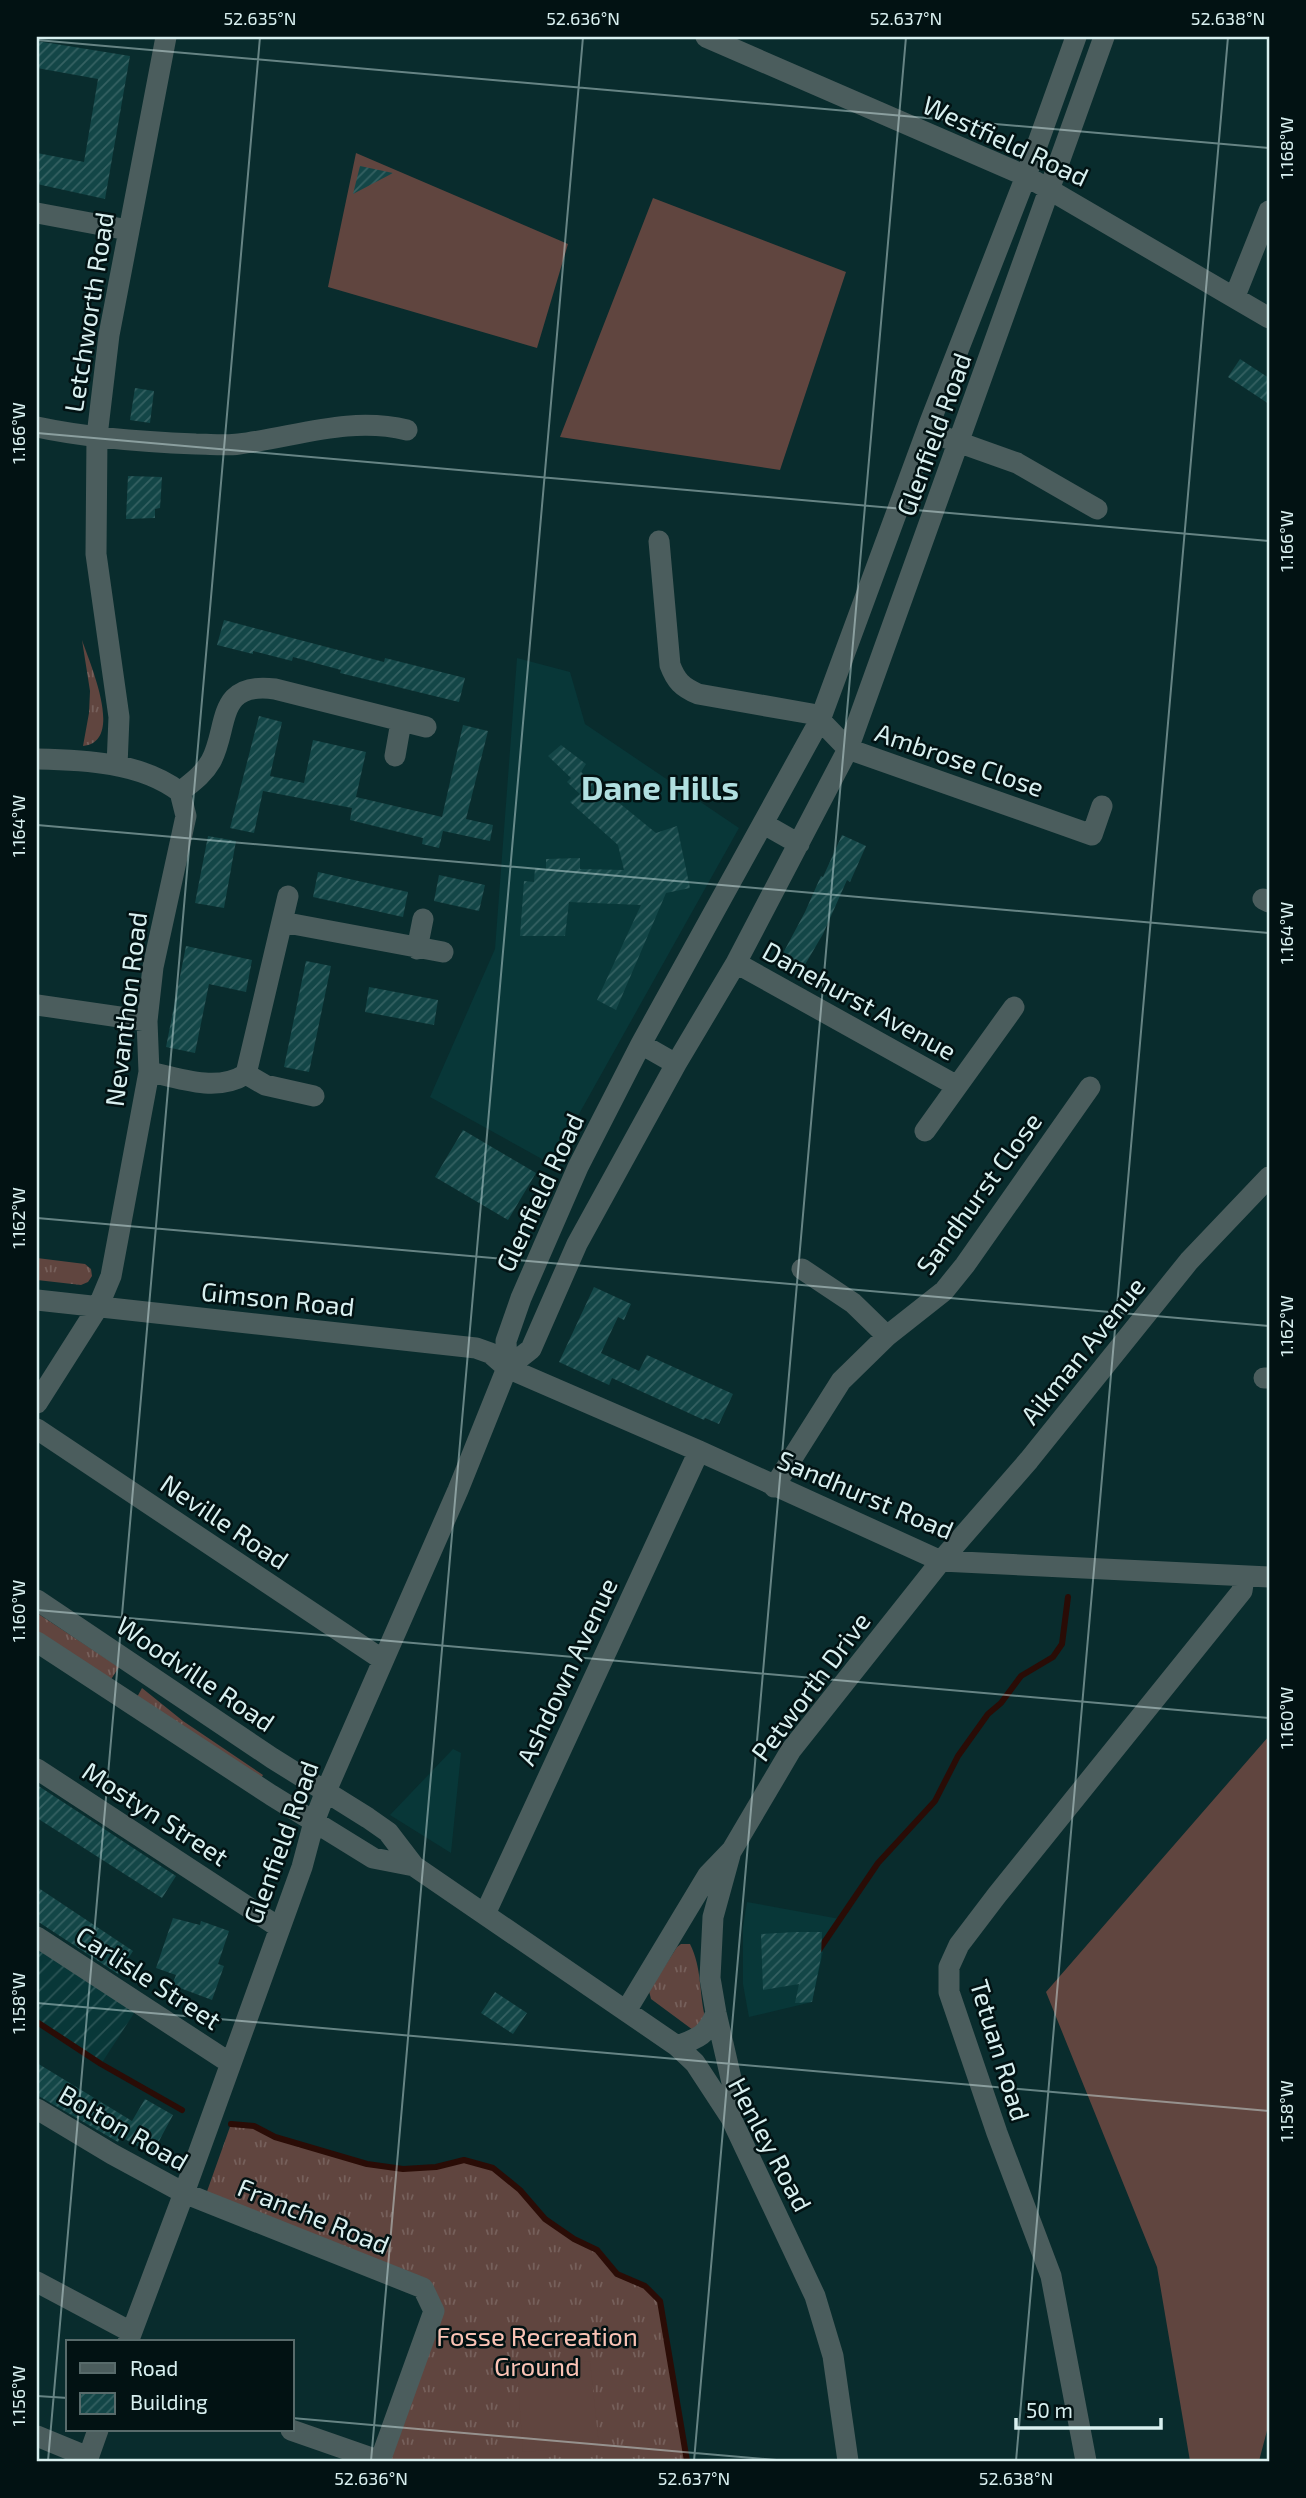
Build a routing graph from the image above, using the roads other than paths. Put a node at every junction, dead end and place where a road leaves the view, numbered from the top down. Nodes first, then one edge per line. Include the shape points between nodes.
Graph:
1 (164, 37) edge
2 (706, 37) edge
3 (1076, 37) edge
4 (1104, 37) edge
5 (1026, 176) junction
6 (1049, 189) junction
7 (1269, 211) edge
8 (37, 213) edge
9 (128, 230) junction
10 (1235, 296) junction
11 (1269, 318) edge
12 (37, 427) edge
13 (407, 430) dead end
14 (927, 431) junction
15 (97, 436) junction
16 (960, 442) junction
17 (1097, 509) dead end
18 (659, 541) dead end
19 (820, 719) junction
20 (401, 722) junction
21 (426, 727) dead end
22 (848, 749) junction
23 (395, 756) dead end
24 (37, 759) edge
25 (117, 766) junction
26 (180, 792) junction
27 (1102, 806) dead end
28 (764, 824) junction
29 (799, 844) junction
30 (288, 896) dead end
31 (423, 919) dead end
32 (282, 922) junction
33 (416, 948) junction
34 (443, 953) dead end
35 (736, 963) junction
36 (37, 1005) edge
37 (1014, 1007) dead end
38 (147, 1021) junction
39 (641, 1044) junction
40 (676, 1064) junction
41 (149, 1072) junction
42 (246, 1074) junction
43 (957, 1086) junction
44 (305, 1087) dead end
45 (1090, 1087) dead end
46 (925, 1131) dead end
47 (1269, 1177) edge
48 (802, 1269) dead end
49 (37, 1300) edge
50 (98, 1307) junction
51 (887, 1336) junction
52 (507, 1368) junction
53 (37, 1403) edge
54 (37, 1429) edge
55 (699, 1451) junction
56 (774, 1486) junction
57 (941, 1561) junction
58 (1244, 1577) junction
59 (1269, 1577) edge
60 (37, 1600) edge
61 (37, 1642) edge
62 (383, 1660) junction
63 (136, 1667) junction
64 (117, 1694) junction
65 (37, 1769) edge
66 (326, 1791) junction
67 (314, 1822) junction
68 (732, 1850) junction
69 (414, 1866) junction
70 (485, 1914) junction
71 (676, 1926) junction
72 (279, 1928) junction
73 (37, 1937) edge
74 (710, 1940) junction
75 (626, 2011) junction
76 (716, 2013) junction
77 (677, 2046) junction
78 (230, 2063) junction
79 (37, 2109) edge
80 (731, 2118) junction
81 (184, 2193) junction
82 (37, 2282) edge
83 (130, 2337) edge
84 (294, 2431) edge
85 (97, 2432) edge
86 (37, 2437) edge
87 (88, 2459) edge
88 (380, 2461) edge
89 (848, 2461) edge
90 (1086, 2461) edge

1 - 9 street, Letchworth Road
2 - 5 street, Westfield Road
3 - 5 street, Glenfield Road
4 - 6 street, Glenfield Road
5 - 6 street, Westfield Road
5 - 14 street, Glenfield Road
6 - 10 street, Westfield Road
6 - 16 street, Glenfield Road
7 - 10 street
8 - 9 street
9 - 15 street, Letchworth Road
10 - 11 street, Westfield Road
12 - 15 street
13 - 15 street via 387,425 334,426 236,445
14 - 16 street
14 - 19 street, Glenfield Road
15 - 25 street, Letchworth Road via 96,554 119,717
16 - 17 street via 1017,463
16 - 22 street, Glenfield Road
18 - 19 street via 675,679 698,694
19 - 22 street, Ambrose Close
19 - 28 street, Glenfield Road
20 - 21 street
20 - 23 street
20 - 26 street via 257,686 239,694 224,713 212,759
22 - 27 street, Ambrose Close via 1092,835
22 - 29 street, Glenfield Road
24 - 25 street
25 - 26 street via 166,782
26 - 38 street, Nevanthon Road via 186,817 153,967
28 - 29 street
28 - 39 street, Glenfield Road
29 - 35 street, Glenfield Road
30 - 32 street
31 - 33 street
32 - 33 street
32 - 42 street
33 - 34 street
35 - 40 street, Glenfield Road
35 - 43 street, Danehurst Avenue
36 - 38 street
37 - 43 street, Danehurst Avenue
38 - 41 street, Nevanthon Road
39 - 40 street
39 - 52 street, Glenfield Road via 578,1167 521,1298 506,1341
40 - 52 street, Glenfield Road via 578,1244 531,1349
41 - 42 street via 214,1085
41 - 50 street, Nevanthon Road via 111,1276
42 - 44 street via 265,1085
43 - 46 street, Danehurst Avenue
45 - 51 street, Sandhurst Close via 944,1291
47 - 57 street, Aikman Avenue via 1189,1261
48 - 51 street via 853,1303
49 - 50 street, Gimson Road
50 - 52 street, Gimson Road via 476,1348
50 - 53 street, Nevanthon Road
51 - 56 street, Sandhurst Close via 841,1381
52 - 55 street, Sandhurst Road
52 - 62 street, Glenfield Road
54 - 62 street, Neville Road
55 - 56 street, Sandhurst Road
55 - 70 street, Ashdown Avenue
56 - 57 street, Sandhurst Road
57 - 58 street, Sandhurst Road
57 - 68 street, Petworth Drive via 791,1750
58 - 59 street, Sandhurst Road
58 - 90 street, Tetuan Road via 1242,1591 997,1895 959,1945 949,1967 949,1992 1051,2276
60 - 63 street, Woodville Road
61 - 64 street
62 - 66 street, Glenfield Road
63 - 64 street
63 - 66 street, Woodville Road
64 - 67 street
65 - 72 street, Mostyn Street
66 - 67 street, Glenfield Road
66 - 69 street, Henley Road via 388,1832
67 - 69 street, Henley Road via 373,1858
67 - 72 street, Glenfield Road
68 - 71 street, Petworth Drive via 708,1875
68 - 74 street, Petworth Drive
69 - 70 street, Henley Road
70 - 75 street, Henley Road
71 - 74 street
71 - 75 street, Petworth Drive
72 - 78 street, Glenfield Road
73 - 78 street, Carlisle Street
74 - 76 street, Petworth Drive
75 - 77 street, Henley Road
76 - 77 street via 704,2035
76 - 80 street, Petworth Drive via 733,2087
77 - 80 street, Henley Road via 695,2063
78 - 81 street, Glenfield Road
79 - 81 street, Bolton Road
80 - 89 street, Henley Road via 816,2296 833,2356
81 - 83 street, Glenfield Road
81 - 88 street, Franche Road via 423,2288 434,2311
82 - 83 street
84 - 88 street
85 - 87 street
86 - 87 street

